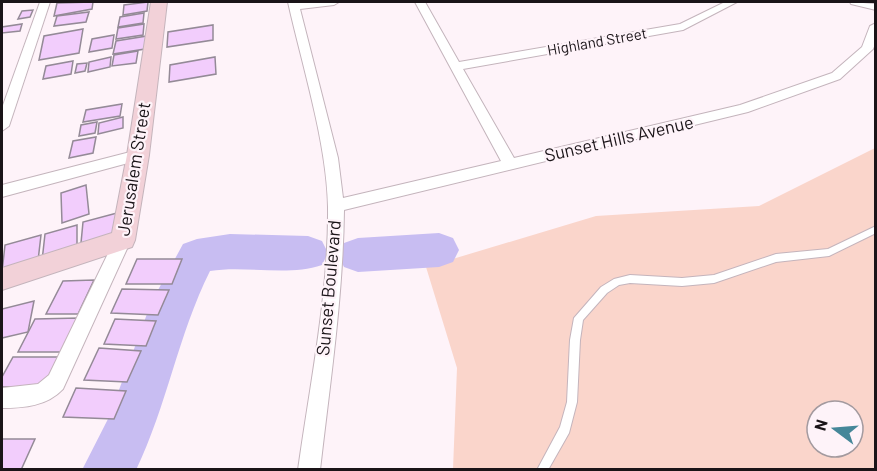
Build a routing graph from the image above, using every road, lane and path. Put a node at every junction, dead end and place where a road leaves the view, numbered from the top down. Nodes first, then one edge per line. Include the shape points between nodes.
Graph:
1 (45, 2) edge
2 (159, 2) edge
3 (334, 2) edge
4 (420, 2) edge
5 (732, 2) edge
6 (855, 2) edge
7 (293, 4) edge
8 (876, 7) edge
9 (876, 26) edge
10 (456, 66) junction
11 (2, 126) edge
12 (138, 155) junction
13 (510, 164) junction
14 (2, 191) edge
15 (336, 206) junction
16 (876, 229) edge
17 (123, 240) junction
18 (2, 279) edge
19 (2, 398) edge
20 (309, 470) edge
21 (542, 470) edge

1 - 11 street
2 - 12 street, Jerusalem Street
3 - 7 street
4 - 10 street
5 - 10 street, Highland Street via 683,27
6 - 8 street
7 - 15 street, Sunset Boulevard via 331,158
9 - 13 street, Sunset Hills Avenue via 867,50 836,76 743,109
10 - 13 street
12 - 14 street
12 - 17 street, Jerusalem Street
13 - 15 street, Sunset Hills Avenue
15 - 20 street, Sunset Boulevard via 335,250
16 - 21 lane via 829,252 776,258 714,279 630,279 604,290 579,318 572,402 565,429
17 - 18 street
17 - 19 street, Jerusalem Street via 56,382 40,395

